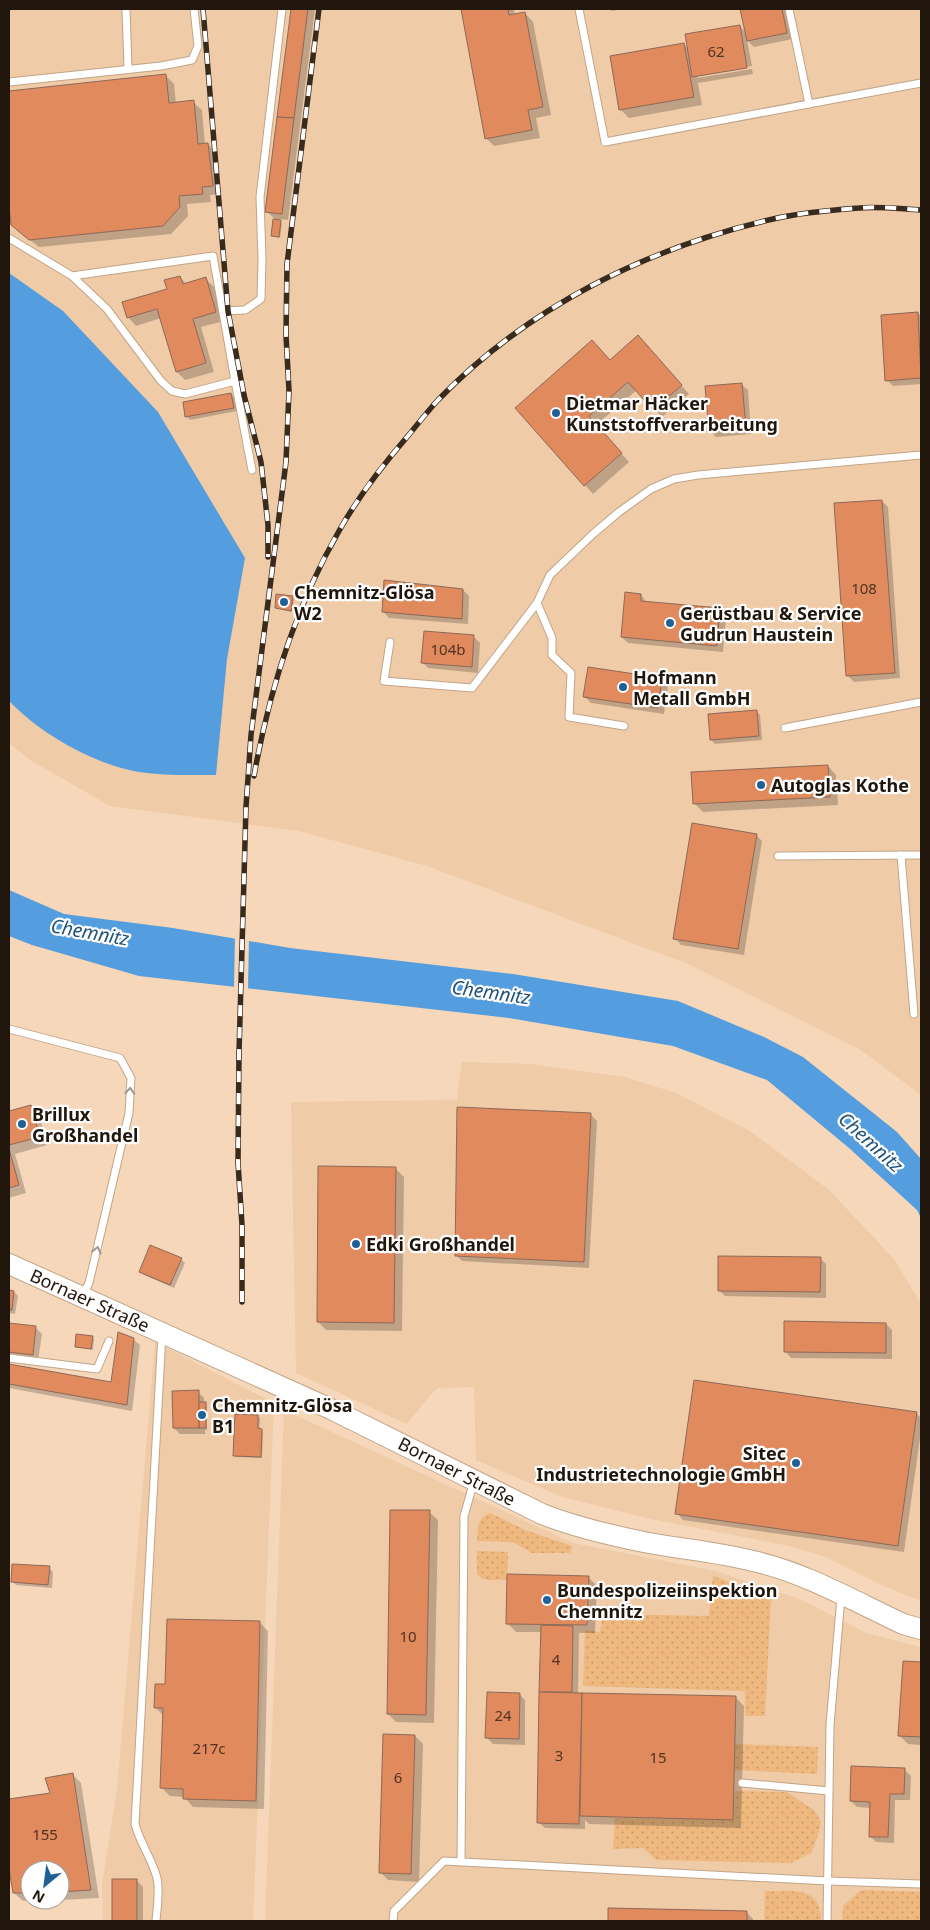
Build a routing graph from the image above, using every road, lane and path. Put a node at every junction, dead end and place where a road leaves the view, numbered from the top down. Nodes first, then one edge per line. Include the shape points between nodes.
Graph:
1 (126, 9) edge
2 (194, 9) edge
3 (282, 9) edge
4 (579, 9) edge
5 (789, 9) edge
6 (128, 69) junction
7 (9, 82) edge
8 (921, 83) edge
9 (809, 104) junction
10 (9, 238) edge
11 (72, 276) junction
12 (223, 311) junction
13 (235, 381) junction
14 (921, 455) edge
15 (252, 470) dead end
16 (537, 603) junction
17 (390, 642) dead end
18 (921, 702) edge
19 (624, 726) dead end
20 (785, 728) dead end
21 (901, 855) junction
22 (921, 855) edge
23 (778, 856) dead end
24 (914, 1014) dead end
25 (9, 1030) edge
26 (9, 1264) edge
27 (82, 1296) junction
28 (162, 1333) junction
29 (109, 1341) dead end
30 (9, 1358) edge
31 (474, 1481) junction
32 (842, 1594) junction
33 (921, 1629) edge
34 (742, 1782) dead end
35 (829, 1791) junction
36 (461, 1862) junction
37 (828, 1881) junction
38 (921, 1884) edge
39 (156, 1921) edge
40 (393, 1921) edge
41 (827, 1921) edge

1 - 6 lane
2 - 6 lane via 198,46 192,60
3 - 12 lane via 260,198 261,299 245,310
4 - 9 lane via 605,142
5 - 9 lane
6 - 7 lane
8 - 9 lane
10 - 11 lane
11 - 12 lane via 213,256
11 - 13 lane via 107,309 172,391 185,394
12 - 13 lane
13 - 15 lane
14 - 16 lane via 732,470 674,479 651,489 593,534 550,576
16 - 17 lane via 472,688 384,681
16 - 19 lane via 552,638 552,655 571,673 569,717
18 - 20 lane
21 - 22 lane
21 - 23 lane
21 - 24 lane
27 -> 25 lane via 123,1140 131,1078 120,1058
26 - 27 main road, Bornaer Straße
27 - 28 main road, Bornaer Straße
28 - 31 main road, Bornaer Straße via 334,1410
28 - 39 lane via 135,1824 157,1880
29 - 30 lane via 97,1369
31 - 32 main road, Bornaer Straße via 569,1524 645,1542 753,1561 793,1573
31 - 36 lane via 464,1516
32 - 33 main road, Bornaer Straße via 903,1624
32 - 35 lane via 830,1725
34 - 35 lane
35 - 37 lane
36 - 37 lane
36 - 40 lane via 444,1860 394,1911
37 - 38 lane
37 - 41 lane

